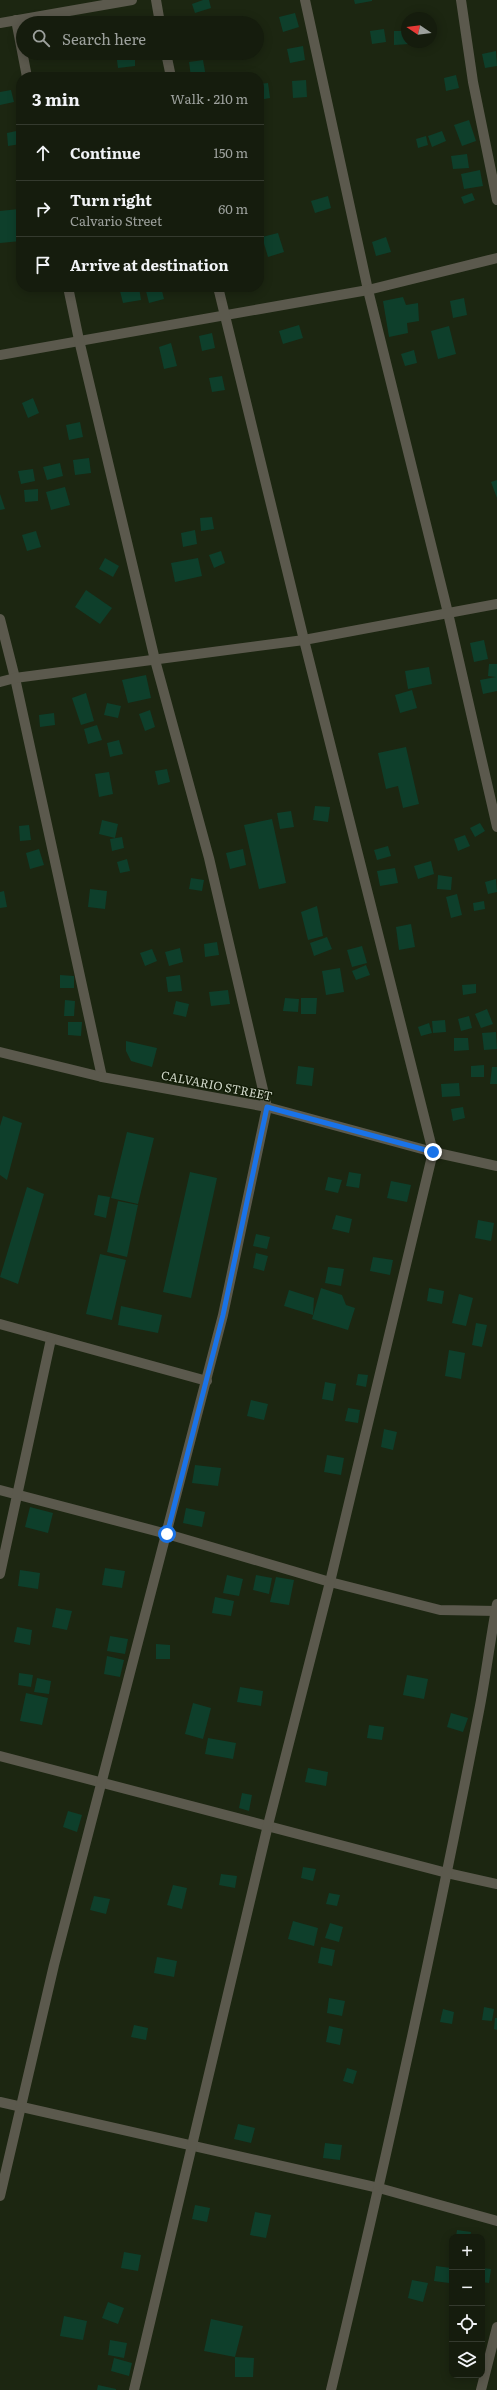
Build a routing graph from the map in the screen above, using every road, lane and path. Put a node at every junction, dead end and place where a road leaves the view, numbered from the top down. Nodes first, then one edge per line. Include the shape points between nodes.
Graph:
1 (132, 0) edge
2 (156, 0) edge
3 (305, 0) edge
4 (461, 0) edge
5 (99, 3) edge
6 (36, 16) edge
7 (159, 16) edge
8 (16, 20) edge
9 (0, 23) edge
10 (24, 60) edge
11 (167, 60) edge
12 (26, 72) edge
13 (170, 72) edge
14 (497, 200) edge
15 (497, 258) edge
16 (368, 290) junction
17 (69, 292) edge
18 (219, 292) edge
19 (225, 314) junction
20 (79, 340) junction
21 (0, 355) edge
22 (497, 604) edge
23 (448, 613) junction
24 (0, 619) edge
25 (304, 640) junction
26 (155, 660) junction
27 (15, 678) junction
28 (0, 682) edge
29 (497, 827) edge
30 (0, 1052) edge
31 (102, 1077) junction
32 (267, 1107) junction
33 (433, 1152) junction
34 (497, 1166) edge
35 (0, 1324) edge
36 (52, 1339) junction
37 (207, 1381) junction
38 (0, 1490) edge
39 (17, 1494) junction
40 (167, 1534) junction
41 (0, 1574) edge
42 (330, 1582) junction
43 (497, 1608) edge
44 (0, 1756) edge
45 (103, 1782) junction
46 (268, 1825) junction
47 (447, 1873) junction
48 (497, 1884) edge
49 (0, 2102) edge
50 (22, 2108) junction
51 (192, 2147) junction
52 (380, 2188) junction
53 (0, 2196) edge
54 (497, 2221) edge
55 (497, 2327) edge
56 (134, 2390) edge
57 (331, 2390) edge
58 (481, 2390) edge

1 - 5 street
2 - 7 street
3 - 16 street
4 - 14 street via 473,82
5 - 6 street
8 - 9 street
10 - 12 street
11 - 13 street
15 - 16 street
16 - 19 street
16 - 23 street
17 - 20 street
18 - 19 street
19 - 20 street
19 - 25 street
20 - 21 street
20 - 26 street
22 - 23 street
23 - 25 street
23 - 29 street
24 - 27 street
25 - 26 street
25 - 33 street
26 - 27 street
26 - 32 street via 209,858
27 - 28 street
27 - 31 street
30 - 31 street, CALVARIO STREET
31 - 32 street, CALVARIO STREET
32 - 33 street, CALVARIO STREET
32 - 37 street
33 - 34 street, CALVARIO STREET
33 - 42 street
35 - 36 street
36 - 37 street
36 - 39 street
37 - 40 street
38 - 39 street
39 - 40 street
39 - 41 street
40 - 42 street
40 - 45 street
42 - 43 street via 440,1610
42 - 46 street
43 - 47 street
44 - 45 street
45 - 46 street
45 - 50 street via 54,1966
46 - 47 street
46 - 51 street
47 - 48 street
47 - 52 street
49 - 50 street
50 - 51 street
50 - 53 street
51 - 52 street
51 - 56 street
52 - 54 street
52 - 57 street
55 - 58 street

